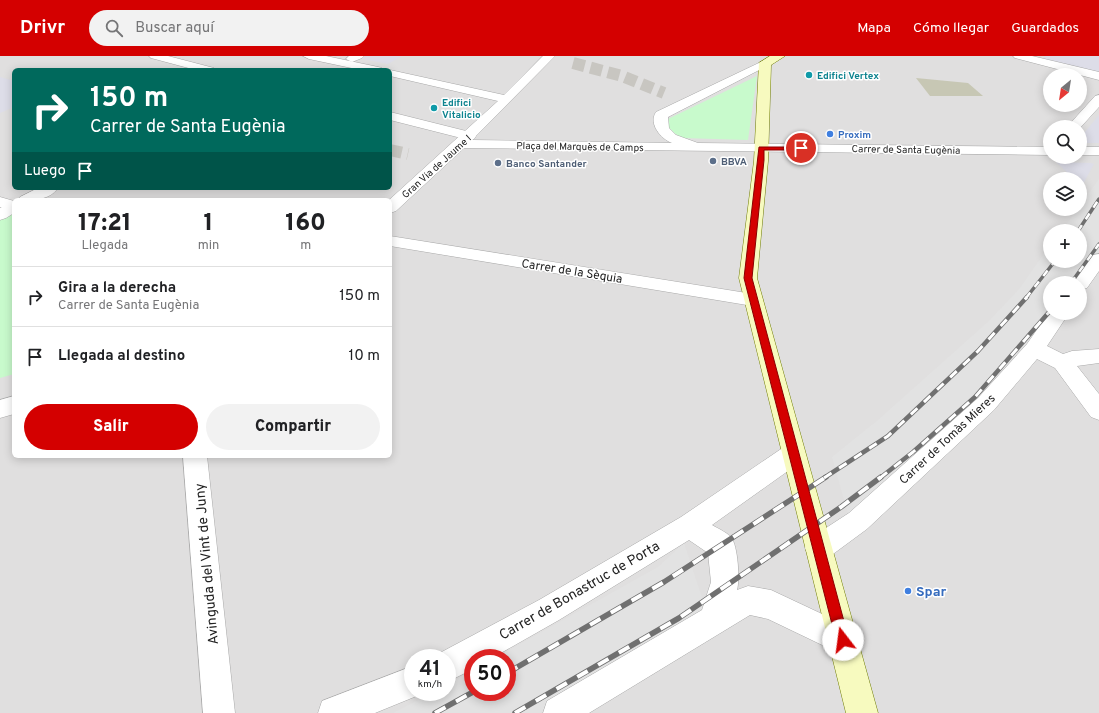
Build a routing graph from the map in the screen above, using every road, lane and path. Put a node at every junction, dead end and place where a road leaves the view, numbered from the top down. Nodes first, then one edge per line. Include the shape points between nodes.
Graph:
1 (155, 56) edge
2 (309, 56) edge
3 (549, 56) edge
4 (780, 56) edge
5 (1020, 56) edge
6 (764, 63) junction
7 (202, 68) edge
8 (368, 68) edge
9 (392, 73) edge
10 (1099, 76) edge
11 (507, 99) junction
12 (1099, 99) edge
13 (392, 117) edge
14 (1080, 120) edge
15 (465, 140) junction
16 (699, 148) junction
17 (761, 149) junction
18 (1043, 151) edge
19 (1087, 151) edge
20 (1099, 152) edge
21 (46, 190) edge
22 (30, 198) edge
23 (0, 202) edge
24 (12, 205) edge
25 (392, 206) edge
26 (12, 207) edge
27 (0, 215) edge
28 (392, 241) edge
29 (1099, 259) edge
30 (1086, 276) edge
31 (753, 300) junction
32 (1054, 320) edge
33 (1034, 349) junction
34 (1099, 356) edge
35 (1063, 363) junction
36 (12, 406) edge
37 (0, 409) edge
38 (1099, 411) edge
39 (793, 454) junction
40 (195, 458) edge
41 (690, 525) junction
42 (819, 548) junction
43 (714, 620) junction
44 (843, 640) junction
45 (456, 661) edge
46 (404, 686) edge
47 (219, 713) edge
48 (334, 713) edge
49 (559, 713) edge
50 (862, 713) edge

1 - 7 street
2 - 8 street
3 - 11 street, Gran Via de Jaume I
4 - 6 main road
5 - 10 street
6 - 16 street, Plaça del Marquès de Camps via 661,115 662,129 671,138
6 - 17 main road
9 - 11 street
11 - 15 street, Gran Via de Jaume I
12 - 14 street
13 - 15 street, Plaça del Marquès de Camps
15 - 16 street, Plaça del Marquès de Camps
15 - 25 street, Gran Via de Jaume I
16 - 17 street, Plaça del Marquès de Camps
17 - 18 street, Carrer de Santa Eugènia
17 - 31 main road via 748,278
19 - 20 street
21 - 22 street
23 - 24 street
26 - 27 street
28 - 31 street, Carrer de la Sèquia
29 - 30 street
31 - 39 main road
32 - 33 street, Carrer de Tomàs Mieres
33 - 35 street
33 - 42 street, Carrer de Tomàs Mieres via 980,410 858,521
34 - 35 street via 1072,359
35 - 38 street
36 - 37 street
39 - 41 street, Carrer de Bonastruc de Porta
39 - 42 main road
40 - 47 street, Avinguda del Vint de Juny
41 - 43 street via 721,546 725,582
41 - 45 street, Carrer de Bonastruc de Porta via 549,610
42 - 44 main road
43 - 44 street via 748,600 771,605
43 - 49 street
44 - 50 main road
46 - 48 street

